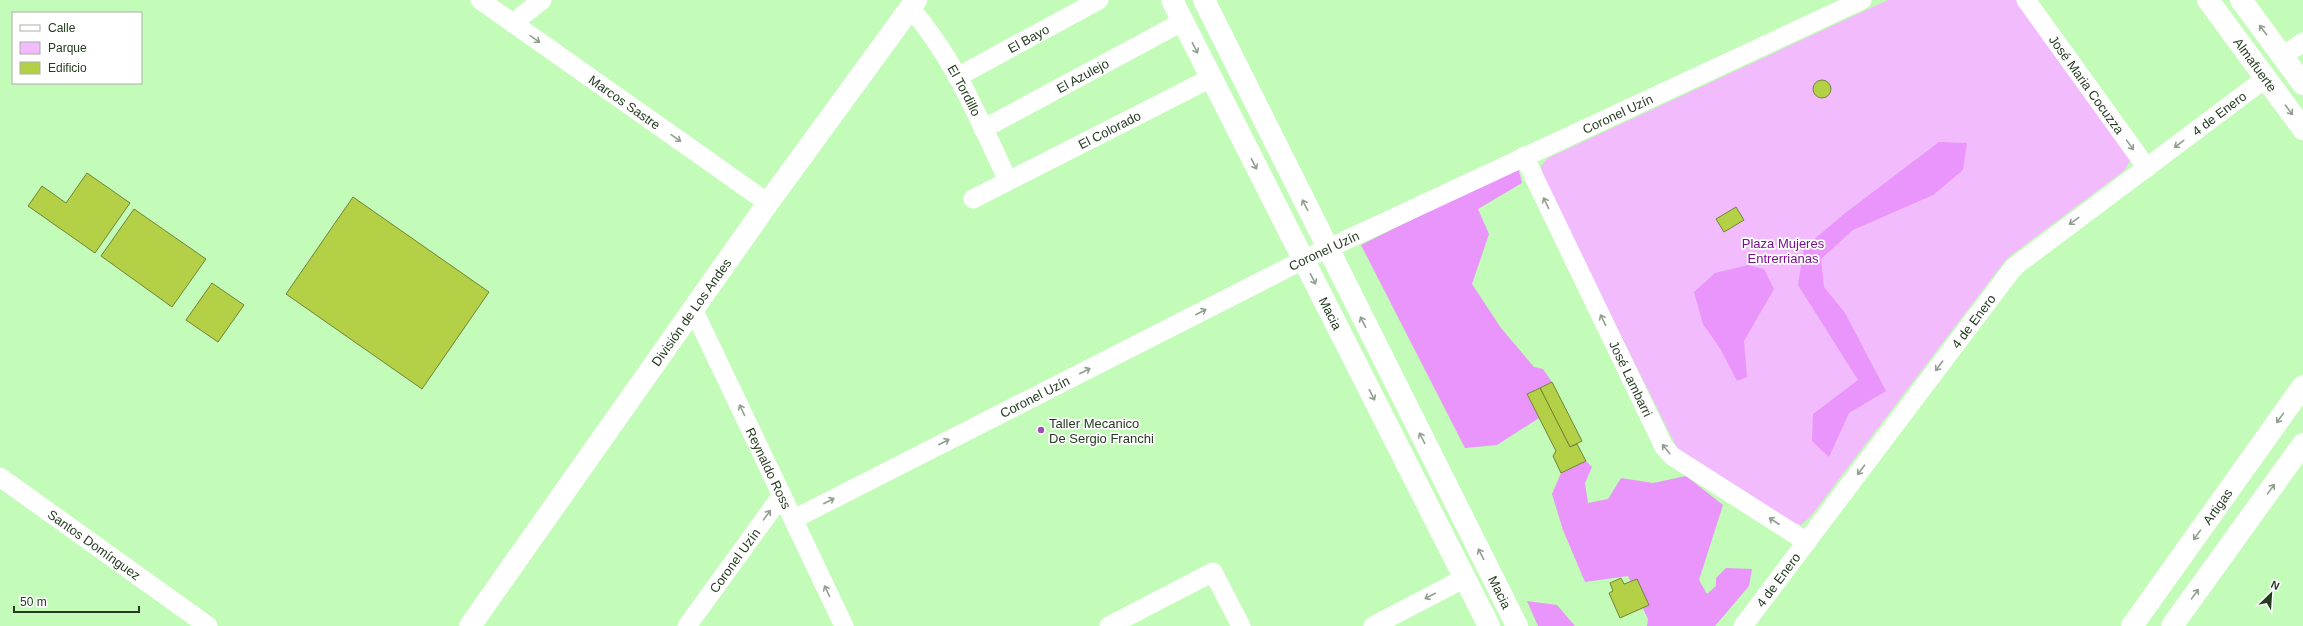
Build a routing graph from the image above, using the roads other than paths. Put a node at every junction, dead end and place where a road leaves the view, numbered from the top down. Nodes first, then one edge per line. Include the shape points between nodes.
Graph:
1 (480, 0) edge
2 (542, 0) edge
3 (1099, 0) edge
4 (1172, 0) edge
5 (1204, 0) edge
6 (1862, 0) edge
7 (2026, 0) edge
8 (2208, 0) edge
9 (2241, 0) edge
10 (913, 4) edge
11 (1182, 22) junction
12 (513, 23) junction
13 (2303, 42) edge
14 (2283, 56) junction
15 (957, 77) junction
16 (1211, 78) junction
17 (2266, 78) junction
18 (2303, 84) edge
19 (984, 128) junction
20 (2303, 129) edge
21 (1524, 156) junction
22 (2147, 168) junction
23 (1008, 181) junction
24 (972, 199) dead end
25 (768, 203) junction
26 (1327, 249) junction
27 (1303, 260) junction
28 (694, 311) junction
29 (2303, 386) edge
30 (2303, 444) edge
31 (0, 477) edge
32 (782, 495) junction
33 (794, 518) junction
34 (1807, 542) junction
35 (1465, 578) junction
36 (208, 626) edge
37 (470, 626) edge
38 (687, 626) edge
39 (844, 626) edge
40 (1109, 626) edge
41 (1241, 626) edge
42 (1373, 626) edge
43 (1489, 626) edge
44 (1517, 626) edge
45 (1743, 626) edge
46 (2132, 626) edge
47 (2172, 626) edge

1 - 12 street, Marcos Sastre
2 - 12 street
3 - 15 street, El Bayo
4 - 11 street, Macia
26 -> 5 street, Macia
6 - 21 street, Coronel Uzín
7 -> 22 street, José Maria Cocuzza
8 - 17 street, Almafuerte
14 -> 9 street, Almafuerte
10 - 15 street, El Tordillo
10 - 25 street, División de Los Andes
11 -> 16 street, Macia
11 - 19 street, El Azulejo
12 -> 25 street, Marcos Sastre
13 - 14 street
14 - 18 street, Almafuerte
15 - 19 street, El Tordillo
16 - 23 street, El Colorado
16 -> 27 street, Macia
17 -> 20 street, Almafuerte
17 -> 22 street, 4 de Enero
19 - 23 street, El Tordillo
21 - 26 street, Coronel Uzín
34 -> 21 street, José Lambarri via 1672,456 1664,447
22 -> 34 street, 4 de Enero via 2014,267
23 - 24 street, El Colorado
25 - 28 street, División de Los Andes
26 - 27 street, Coronel Uzín
44 -> 26 street, Macia
33 -> 27 street, Coronel Uzín
27 -> 35 street, Macia
32 -> 28 street, Reynaldo Ross
28 - 37 street, División de Los Andes
29 -> 46 street, Artigas
47 -> 30 street
31 - 36 street, Santos Domínguez
32 - 33 street, Reynaldo Ross
38 -> 32 street, Coronel Uzín
39 -> 33 street, Reynaldo Ross
34 - 45 street, 4 de Enero
35 -> 42 street
35 - 43 street, Macia
40 - 41 street via 1214,572

